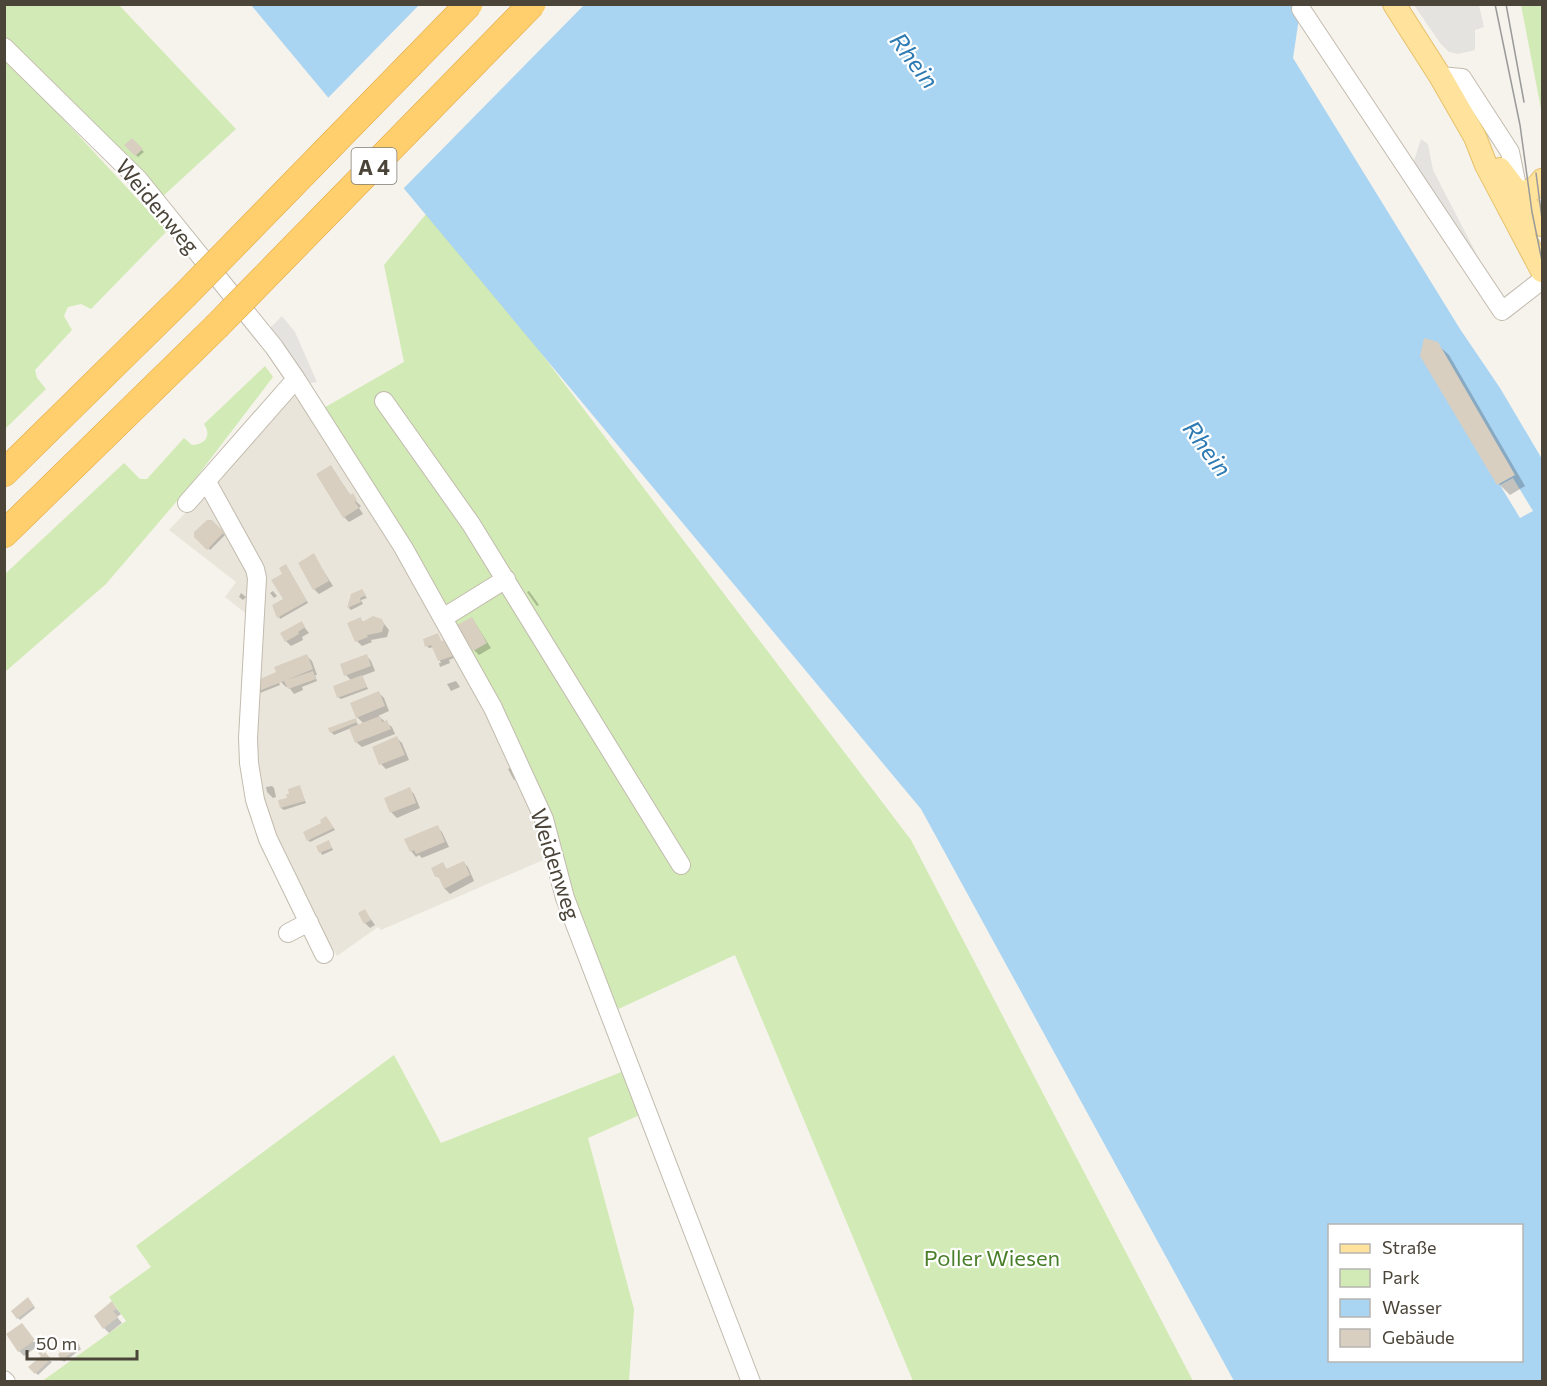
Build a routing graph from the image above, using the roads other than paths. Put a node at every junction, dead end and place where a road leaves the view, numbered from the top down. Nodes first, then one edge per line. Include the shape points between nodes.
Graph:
1 (469, 4) edge
2 (532, 4) edge
3 (1394, 4) edge
4 (1301, 9) dead end
5 (4, 47) edge
6 (1440, 75) junction
7 (1475, 137) junction
8 (1542, 180) edge
9 (1518, 192) junction
10 (1542, 225) edge
11 (1542, 271) edge
12 (1542, 280) edge
13 (296, 379) junction
14 (384, 401) dead end
15 (4, 473) edge
16 (207, 482) junction
17 (187, 503) dead end
18 (4, 534) edge
19 (506, 579) junction
20 (443, 618) junction
21 (681, 865) dead end
22 (309, 922) junction
23 (288, 933) dead end
24 (324, 954) dead end
25 (751, 1382) edge

1 - 15 highway, A 4, bridge via 184,296
2 - 18 highway, A 4, bridge via 216,327
3 - 6 main road
4 - 12 street via 1502,311
5 - 13 street, Weidenweg via 138,179
6 - 7 main road
6 - 9 street via 1462,78 1510,152
7 - 9 main road
7 - 11 main road
8 - 9 main road via 1529,192
9 - 10 main road
13 - 16 street
13 - 20 street, Weidenweg
14 - 19 street
16 - 17 street
16 - 22 street via 255,569 249,763 255,800 268,839
19 - 20 street
19 - 21 street
20 - 25 street, Weidenweg via 493,708 544,819 565,898
22 - 23 street
22 - 24 street

